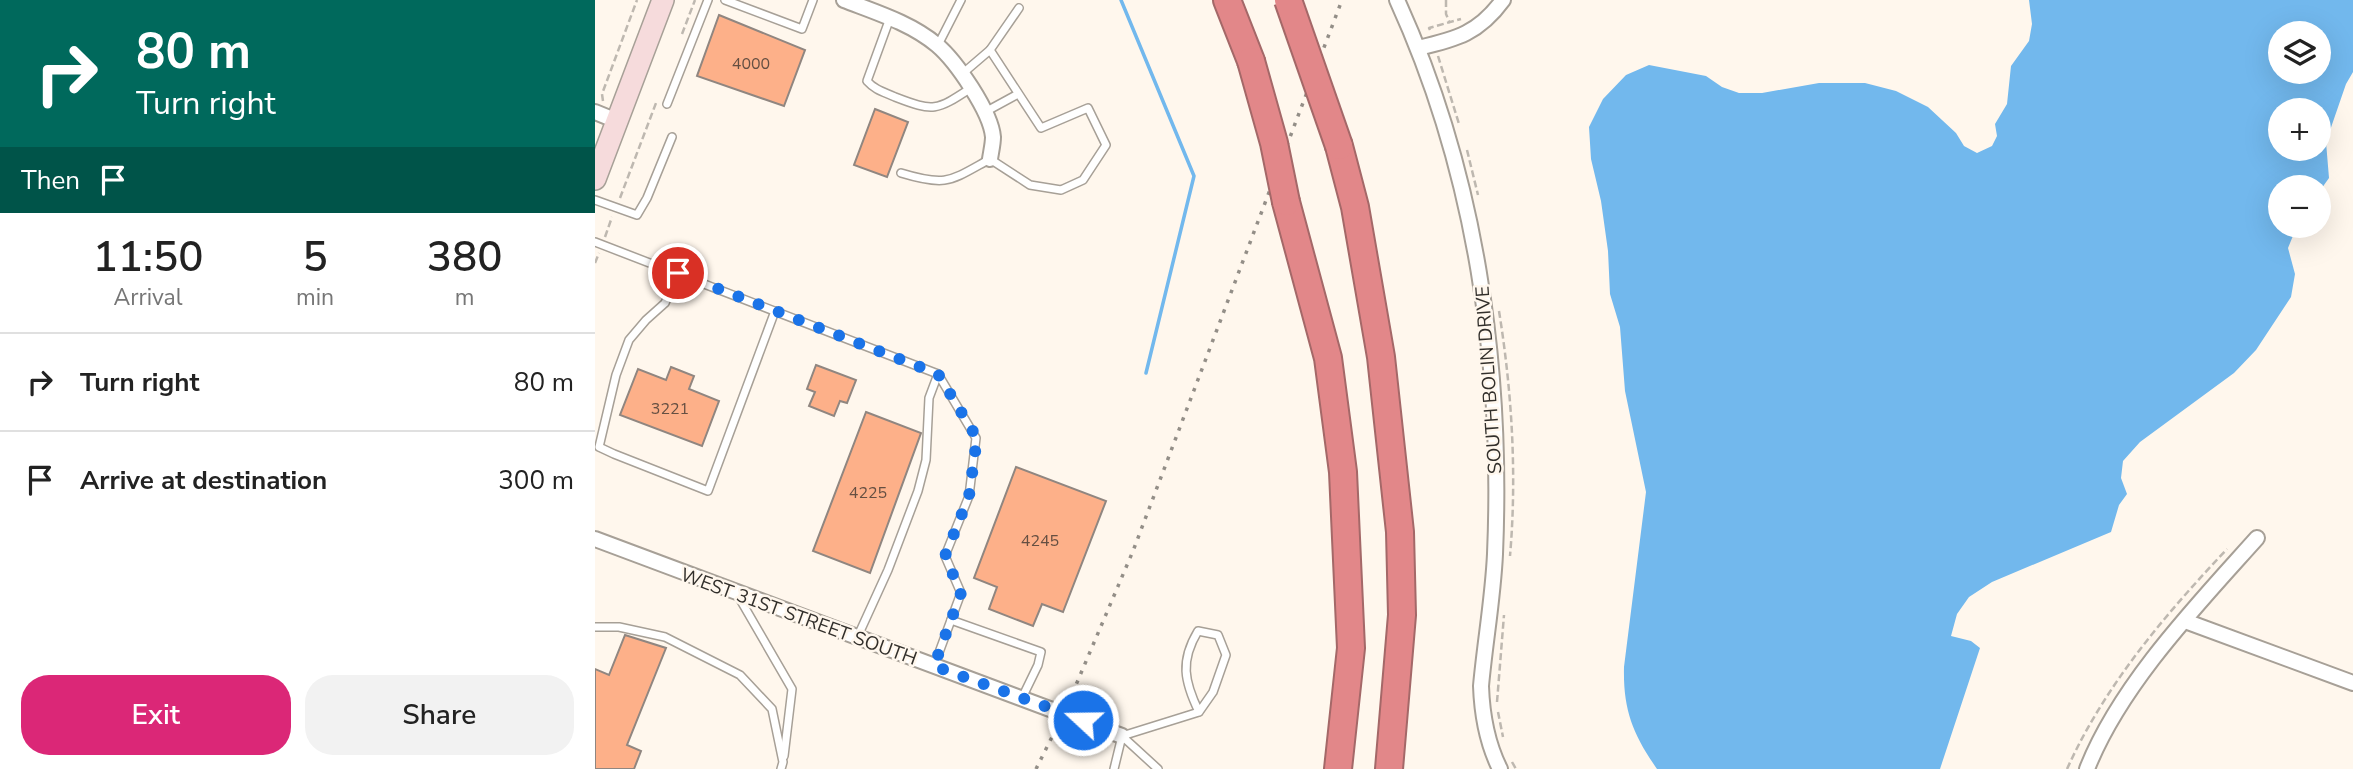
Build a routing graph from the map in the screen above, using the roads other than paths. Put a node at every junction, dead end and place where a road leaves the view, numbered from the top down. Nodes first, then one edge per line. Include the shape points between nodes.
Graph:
1 (663, 0) edge
2 (708, 0) edge
3 (725, 0) edge
4 (813, 0) edge
5 (844, 0) edge
6 (961, 0) edge
7 (1227, 0) edge
8 (1287, 0) edge
9 (1397, 0) edge
10 (1503, 0) edge
11 (1019, 8) dead end
12 (890, 18) junction
13 (938, 45) junction
14 (1419, 48) junction
15 (990, 50) junction
16 (961, 75) junction
17 (971, 88) junction
18 (1019, 94) junction
19 (667, 104) dead end
20 (985, 112) junction
21 (604, 116) edge
22 (672, 137) dead end
23 (990, 159) junction
24 (901, 173) dead end
25 (596, 176) edge
26 (595, 200) edge
27 (599, 243) edge
28 (678, 273) junction
29 (775, 311) junction
30 (938, 374) junction
31 (2257, 538) dead end
32 (595, 539) edge
33 (737, 593) junction
34 (951, 620) junction
35 (2185, 621) junction
36 (595, 627) edge
37 (857, 638) junction
38 (934, 666) junction
39 (2353, 683) edge
40 (1022, 698) junction
41 (1199, 712) junction
42 (1122, 736) junction
43 (782, 766) edge
44 (1114, 769) edge
45 (1158, 769) edge
46 (1338, 769) edge
47 (1389, 769) edge
48 (1500, 769) edge
49 (2087, 769) edge

1 - 21 street
2 - 19 lane
3 - 4 lane via 802,29
5 - 12 street
6 - 13 lane
7 - 46 highway, bridge via 1251,61 1328,358 1343,472 1351,648
8 - 47 highway, bridge via 1339,146 1355,207 1381,357 1400,532 1402,615
9 - 14 street, SOUTH BOLIN DRIVE
10 - 14 street via 1482,25
11 - 15 lane
12 - 13 street
12 - 17 lane via 867,81 874,89 928,109
13 - 16 street
14 - 48 street, SOUTH BOLIN DRIVE via 1454,159 1478,260 1487,327 1496,434 1496,530 1481,686 1488,741
15 - 16 lane
15 - 18 lane
16 - 17 street
17 - 20 street
18 - 20 lane
18 - 23 lane via 1041,128 1088,108 1106,145 1083,180 1061,190 1030,186
20 - 23 street via 993,136
21 - 25 street
22 - 26 lane via 637,215
23 - 24 lane via 950,181
27 - 28 lane
28 - 29 lane
28 - 29 lane via 665,303 629,340 599,447 708,491
29 - 30 lane
30 - 34 lane via 977,438 969,496 945,556 961,593
30 - 37 lane via 929,398 926,460 918,491
31 - 35 street
32 - 33 street, WEST 31ST STREET SOUTH
33 - 37 street, WEST 31ST STREET SOUTH
33 - 43 lane via 792,689
34 - 38 lane
34 - 40 lane via 1041,652
35 - 39 street
35 - 49 street via 2107,724
36 - 43 lane via 619,627 665,638 740,675 772,709
37 - 38 street, WEST 31ST STREET SOUTH
38 - 40 street, WEST 31ST STREET SOUTH
40 - 42 street, WEST 31ST STREET SOUTH
41 - 41 lane via 1213,692 1226,656 1217,635 1198,631 1187,648 1186,685
41 - 42 lane
42 - 44 lane
42 - 45 lane

